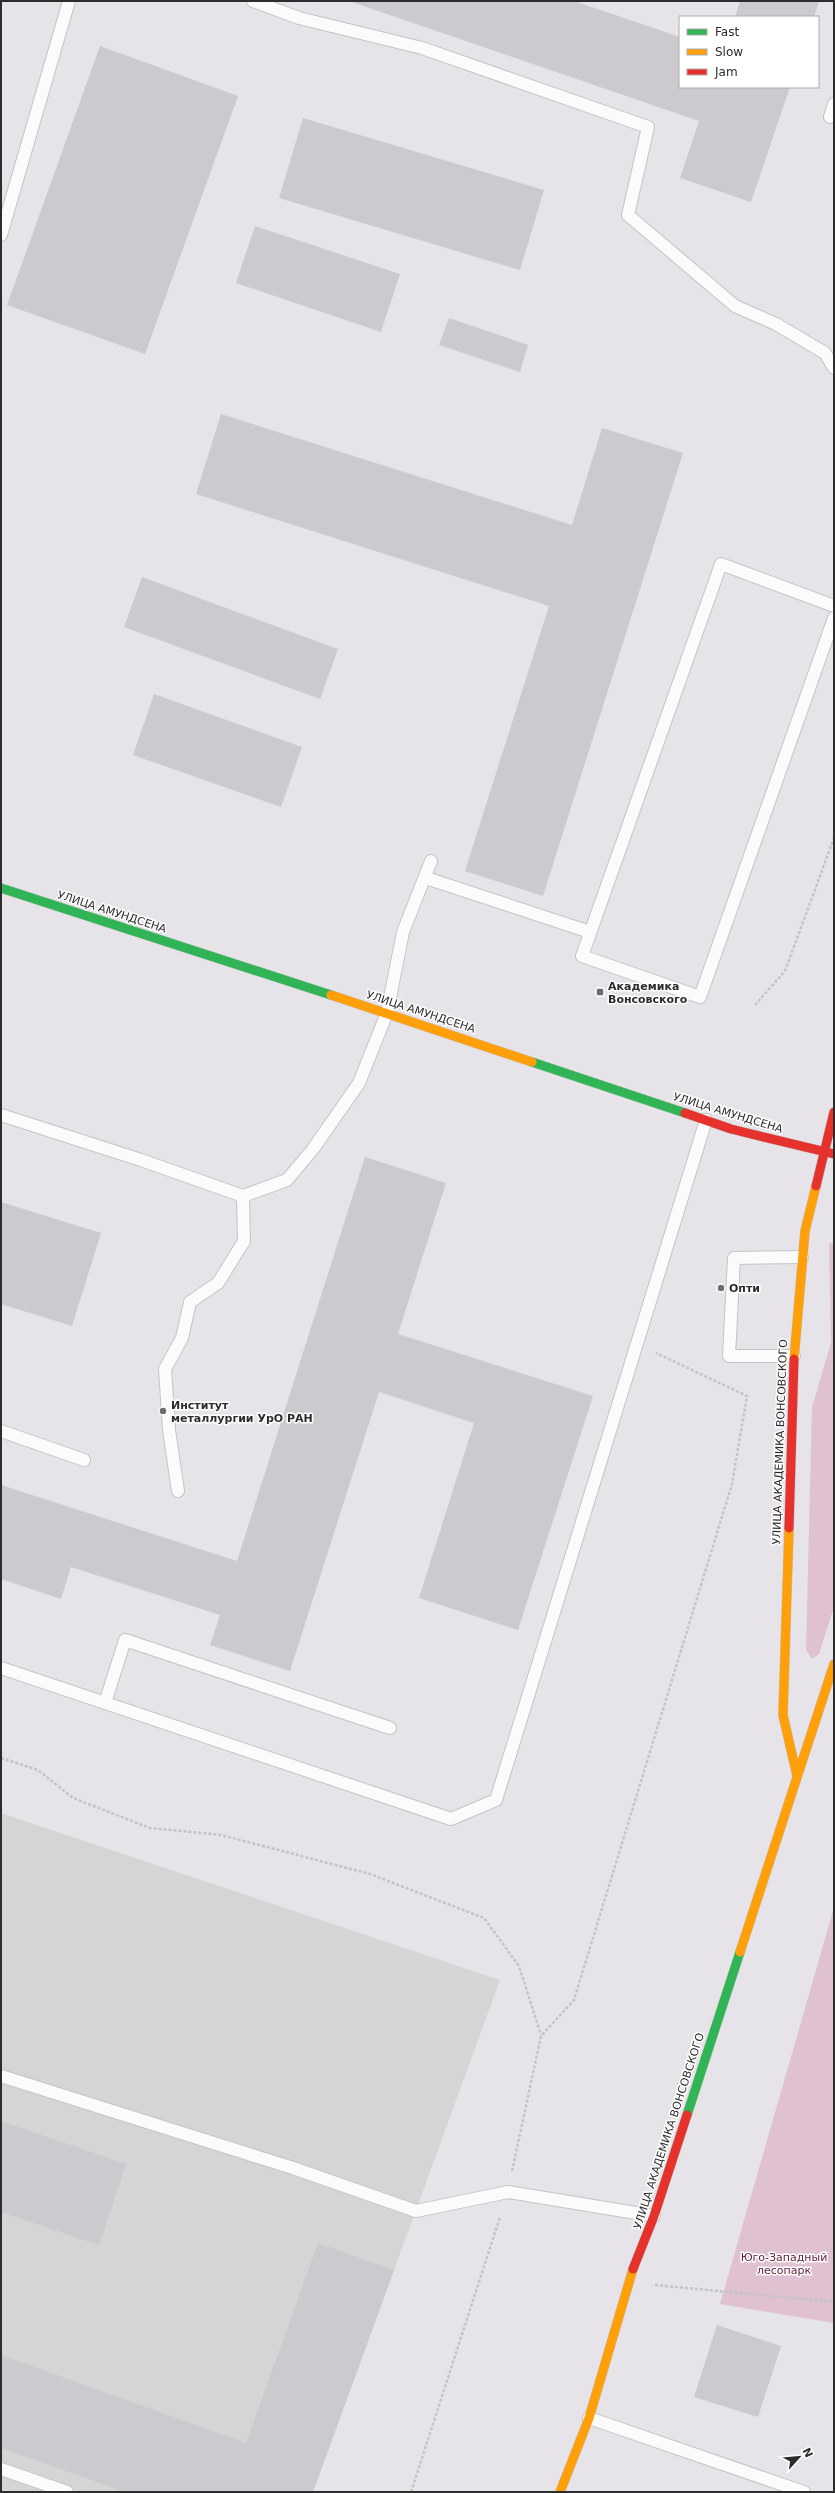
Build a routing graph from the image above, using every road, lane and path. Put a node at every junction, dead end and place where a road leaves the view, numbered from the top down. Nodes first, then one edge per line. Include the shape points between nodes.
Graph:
1 (69, 1) edge
2 (253, 1) edge
3 (834, 104) edge
4 (830, 117) dead end
5 (1, 235) edge
6 (834, 368) edge
7 (834, 606) edge
8 (834, 618) edge
9 (834, 838) edge
10 (431, 861) dead end
11 (426, 878) junction
12 (1, 888) edge
13 (590, 932) junction
14 (754, 1005) dead end
15 (387, 1014) junction
16 (834, 1112) edge
17 (1, 1115) edge
18 (706, 1120) junction
19 (822, 1153) junction
20 (834, 1154) edge
21 (243, 1196) junction
22 (802, 1257) junction
23 (637, 1345) junction
24 (794, 1356) junction
25 (1, 1431) edge
26 (84, 1460) dead end
27 (178, 1490) dead end
28 (834, 1664) edge
29 (1, 1668) edge
30 (104, 1703) junction
31 (390, 1728) dead end
32 (1, 1758) edge
33 (797, 1776) junction
34 (541, 2036) junction
35 (1, 2076) edge
36 (508, 2192) junction
37 (654, 2216) junction
38 (627, 2285) junction
39 (834, 2302) edge
40 (589, 2418) junction
41 (1, 2470) edge
42 (67, 2492) edge
43 (410, 2492) edge
44 (560, 2492) edge
45 (804, 2492) edge

1 - 5 lane
2 - 6 lane via 299,18 422,48 648,127 628,215 735,306 776,324 826,353
3 - 4 lane
7 - 13 lane via 721,564
8 - 13 lane via 700,997 582,956
9 - 14 path via 785,971
10 - 11 lane
11 - 13 lane
11 - 15 lane via 403,932
12 - 15 street, УЛИЦА АМУНДСЕНА
15 - 18 street, УЛИЦА АМУНДСЕНА
15 - 21 lane via 358,1083 313,1148 287,1180
16 - 19 street, УЛИЦА АКАДЕМИКА ВОНСОВСКОГО
17 - 21 lane
18 - 19 street, УЛИЦА АМУНДСЕНА via 730,1129
18 - 23 lane
19 - 20 street, УЛИЦА АМУНДСЕНА
19 - 22 street, УЛИЦА АКАДЕМИКА ВОНСОВСКОГО
21 - 27 lane via 244,1241 218,1283 190,1302 182,1338 165,1369 169,1430
22 - 24 street, УЛИЦА АКАДЕМИКА ВОНСОВСКОГО
22 - 24 lane via 734,1258 729,1356
23 - 30 lane via 496,1800 451,1820
23 - 34 path via 747,1396 732,1484 574,2000
24 - 33 street, УЛИЦА АКАДЕМИКА ВОНСОВСКОГО via 783,1715
25 - 26 lane
28 - 33 street, УЛИЦА АКАДЕМИКА ВОНСОВСКОГО
29 - 30 lane
30 - 31 lane via 125,1640
32 - 34 path via 38,1770 73,1798 150,1828 221,1835 370,1874 484,1918 519,1966
33 - 37 street, УЛИЦА АКАДЕМИКА ВОНСОВСКОГО
34 - 36 path
35 - 36 lane via 293,2168 416,2211
36 - 37 lane
36 - 43 path
37 - 38 street, УЛИЦА АКАДЕМИКА ВОНСОВСКОГО
38 - 39 path via 664,2285
38 - 40 street, УЛИЦА АКАДЕМИКА ВОНСОВСКОГО
40 - 44 street, УЛИЦА АКАДЕМИКА ВОНСОВСКОГО
40 - 45 lane
41 - 42 lane

